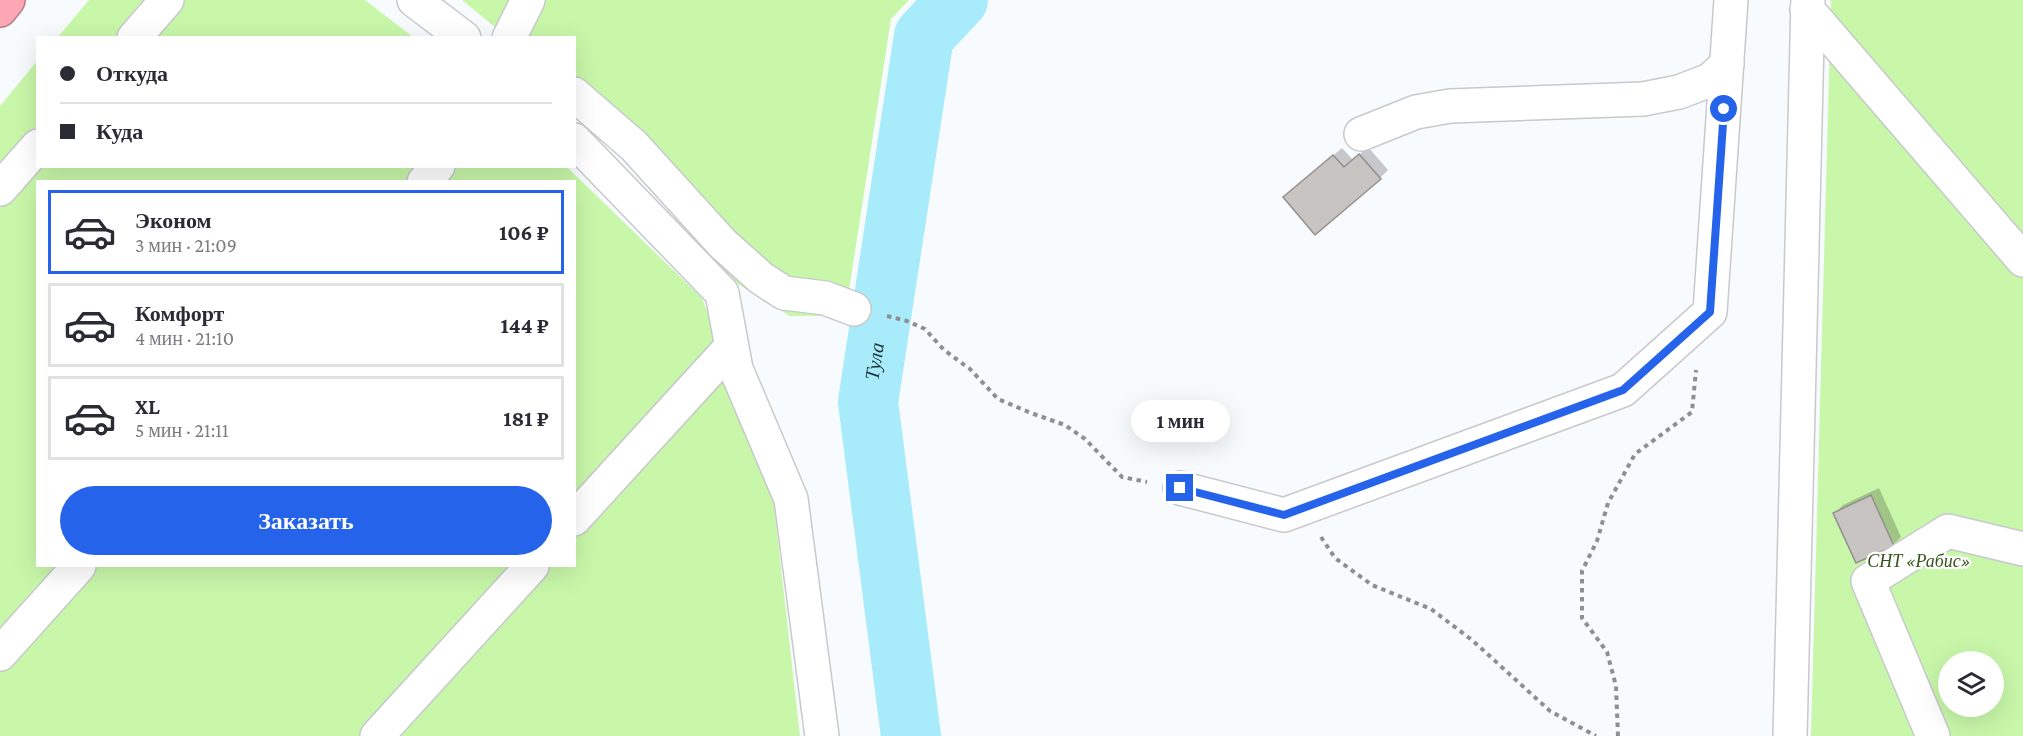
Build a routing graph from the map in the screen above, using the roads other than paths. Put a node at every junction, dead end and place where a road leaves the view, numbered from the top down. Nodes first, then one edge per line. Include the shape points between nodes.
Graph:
1 (8, 0) edge
2 (167, 0) edge
3 (414, 0) edge
4 (528, 0) edge
5 (1731, 0) edge
6 (1807, 4) edge
7 (0, 10) edge
8 (136, 36) edge
9 (461, 36) edge
10 (511, 36) edge
11 (1727, 64) junction
12 (576, 96) edge
13 (1361, 134) dead end
14 (576, 142) edge
15 (36, 148) edge
16 (436, 168) edge
17 (426, 180) edge
18 (0, 189) edge
19 (2023, 260) edge
20 (854, 309) dead end
21 (731, 347) junction
22 (1180, 488) road end
23 (576, 517) edge
24 (2023, 549) edge
25 (79, 567) edge
26 (531, 567) edge
27 (0, 654) edge
28 (377, 736) edge
29 (822, 736) edge
30 (1790, 736) edge
31 (1933, 736) edge

1 - 7 highway
2 - 8 street
3 - 9 street
4 - 10 street
5 - 11 street
6 - 19 street
6 - 30 street
11 - 13 street via 1710,80 1679,92 1643,99 1450,106 1416,112
11 - 22 street via 1710,312 1623,390 1284,515
12 - 20 street via 634,146 723,244 761,278 784,293 825,298
14 - 21 street via 722,293
15 - 18 street
16 - 17 street
21 - 23 street
21 - 29 street via 736,369 791,499
24 - 31 street via 1948,531 1868,581
25 - 27 street
26 - 28 street

